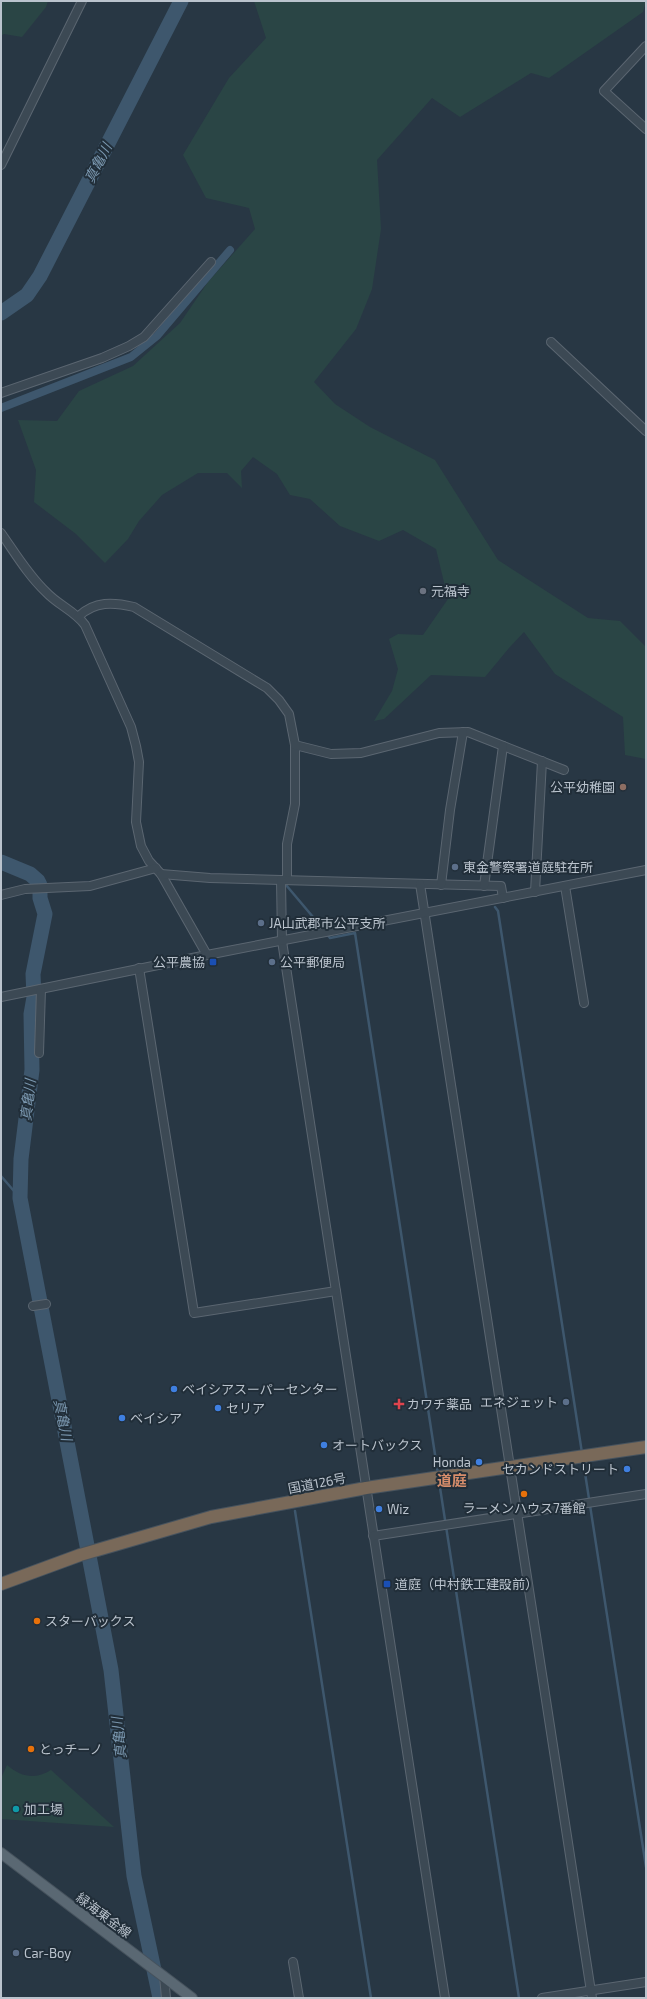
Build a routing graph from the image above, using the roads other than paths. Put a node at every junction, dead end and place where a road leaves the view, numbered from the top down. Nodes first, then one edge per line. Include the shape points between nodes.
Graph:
1 (82, 1) edge
2 (646, 46) edge
3 (646, 129) edge
4 (1, 165) edge
5 (211, 262) dead end
6 (551, 342) dead end
7 (1, 393) edge
8 (646, 418) edge
9 (640, 425) junction
10 (646, 430) edge
11 (1, 533) edge
12 (79, 616) junction
13 (463, 732) junction
14 (296, 745) junction
15 (503, 746) junction
16 (542, 761) junction
17 (564, 770) dead end
18 (646, 870) edge
19 (158, 871) junction
20 (284, 880) junction
21 (420, 884) junction
22 (440, 885) junction
23 (484, 886) junction
24 (565, 886) junction
25 (535, 892) junction
26 (1, 895) edge
27 (503, 898) junction
28 (424, 913) junction
29 (282, 941) junction
30 (207, 955) junction
31 (139, 968) junction
32 (41, 989) junction
33 (1, 996) edge
34 (584, 1003) dead end
35 (39, 1053) dead end
36 (336, 1291) junction
37 (46, 1304) dead end
38 (32, 1306) dead end
39 (646, 1447) edge
40 (510, 1468) junction
41 (366, 1488) junction
42 (646, 1494) edge
43 (517, 1513) junction
44 (373, 1536) junction
45 (1, 1584) edge
46 (1, 1853) edge
47 (293, 1962) dead end
48 (164, 1976) junction
49 (646, 1982) edge
50 (591, 1994) edge
51 (166, 1998) edge
52 (192, 1998) edge
53 (299, 1998) edge
54 (445, 1998) edge
55 (542, 1998) edge

1 - 4 street
2 - 3 street via 604,91
5 - 7 street via 139,340 102,358
6 - 9 street
8 - 9 street
9 - 10 street
11 - 12 street via 47,594
12 - 14 street via 88,608 101,604 118,603 134,607 267,688 289,714
12 - 19 street via 133,733 139,762 136,822 141,846
13 - 14 street via 439,734 361,753 331,754
13 - 15 street
13 - 22 street
14 - 20 street via 295,804 287,844
15 - 16 street
15 - 23 street
16 - 17 street
16 - 25 street
18 - 24 street
19 - 20 street via 210,878
19 - 26 street via 90,886 24,889
19 - 30 street
20 - 21 street
20 - 29 street
21 - 22 street
21 - 28 street
22 - 23 street
23 - 27 street via 501,886
24 - 25 street
24 - 34 street
25 - 27 street
27 - 28 street
28 - 29 street
28 - 40 street
29 - 30 street
29 - 36 street
30 - 31 street
31 - 32 street
31 - 36 street via 194,1313
32 - 33 street
32 - 35 street
36 - 41 street
37 - 38 street
39 - 40 highway, 国道126号
40 - 41 highway, 国道126号
40 - 43 street
41 - 44 street
41 - 45 highway, 国道126号 via 211,1517 80,1555
42 - 43 street
43 - 44 street
43 - 50 street
44 - 54 street
46 - 48 main road, 緑海東金線
47 - 53 street
48 - 51 street
48 - 52 main road, 緑海東金線
49 - 50 street
50 - 55 street

